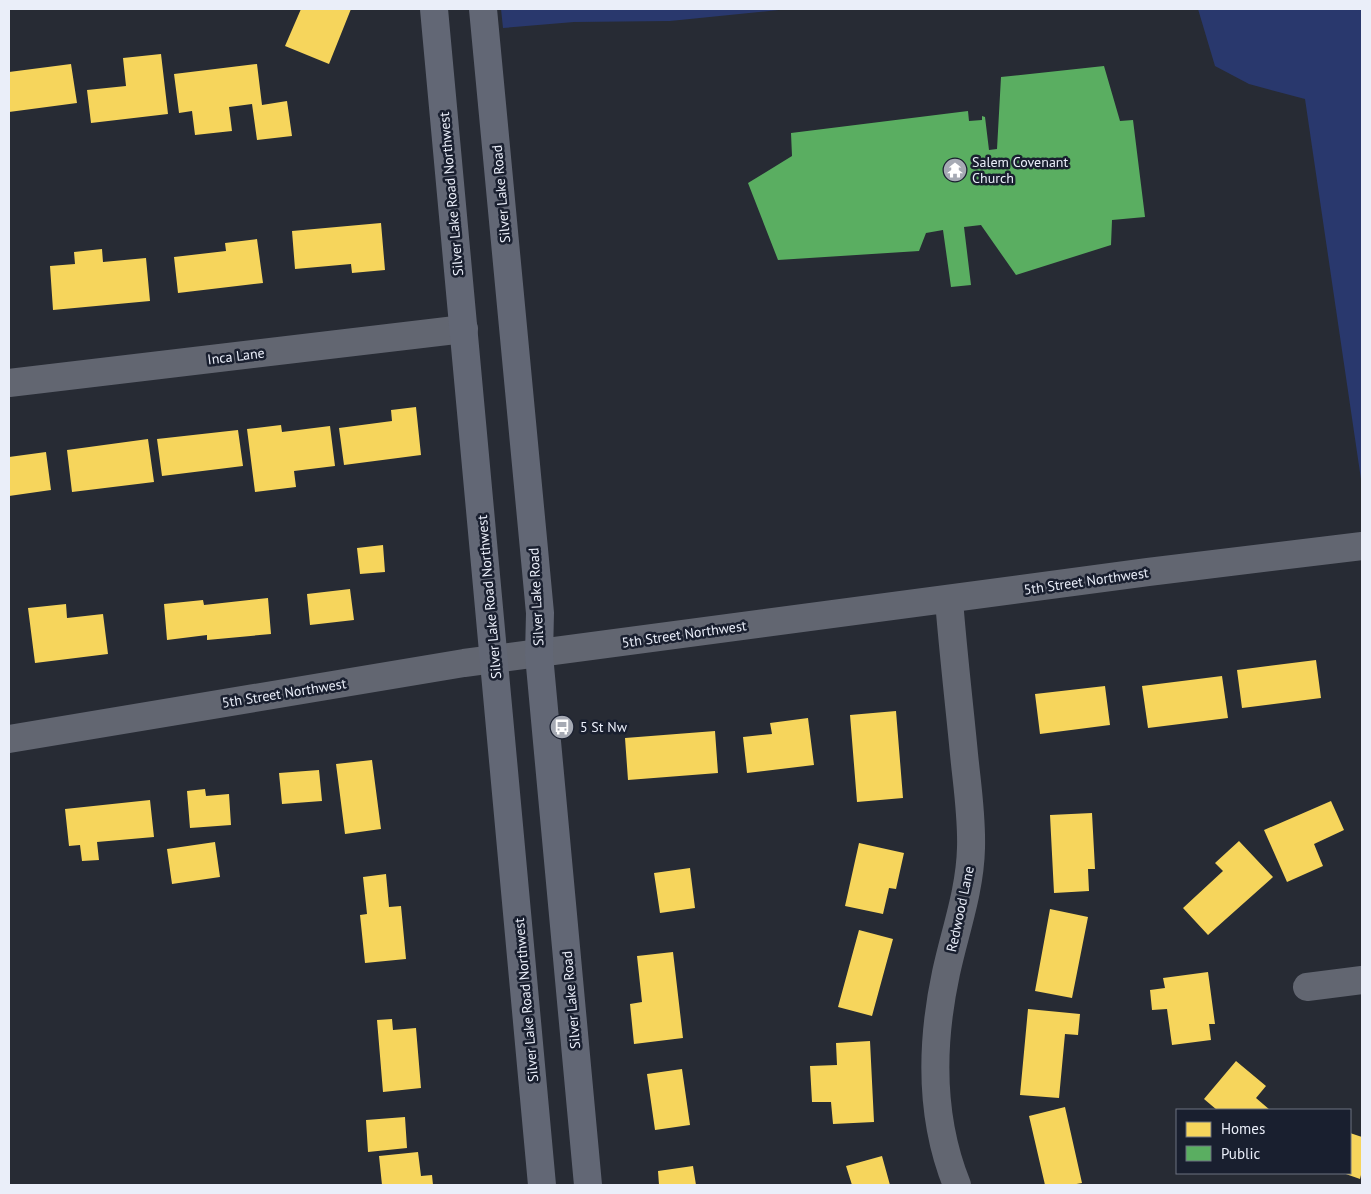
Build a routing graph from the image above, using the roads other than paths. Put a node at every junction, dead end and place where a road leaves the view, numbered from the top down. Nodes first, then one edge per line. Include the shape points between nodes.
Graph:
1 (434, 9) edge
2 (483, 9) edge
3 (464, 329) junction
4 (9, 383) edge
5 (1362, 546) edge
6 (949, 600) junction
7 (539, 655) junction
8 (495, 660) junction
9 (9, 739) edge
10 (1362, 980) edge
11 (1307, 986) dead end
12 (542, 1185) edge
13 (588, 1185) edge
14 (956, 1185) edge

1 - 3 main road, Silver Lake Road Northwest
2 - 7 main road, Silver Lake Road via 540,613
3 - 4 street, Inca Lane
3 - 8 main road, Silver Lake Road Northwest
5 - 6 street, 5th Street Northwest
6 - 7 street, 5th Street Northwest
6 - 14 street, Redwood Lane via 971,848 967,886 936,1030 935,1078 940,1126
7 - 8 street, 5th Street Northwest
7 - 13 main road, Silver Lake Road
8 - 9 street, 5th Street Northwest
8 - 12 main road, Silver Lake Road Northwest
10 - 11 street

